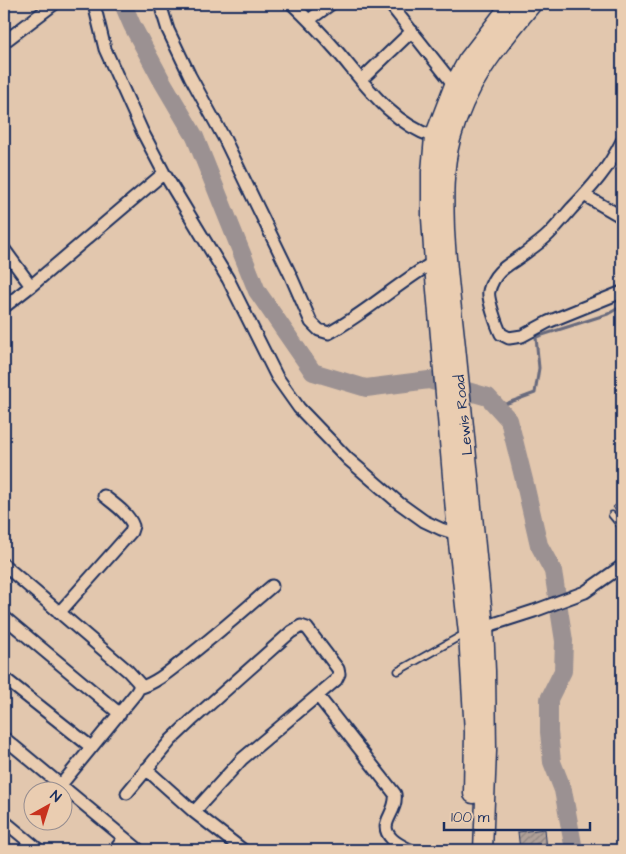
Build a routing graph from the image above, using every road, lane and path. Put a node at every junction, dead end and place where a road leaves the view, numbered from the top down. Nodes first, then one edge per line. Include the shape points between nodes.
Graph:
1 (54, 4) edge
2 (94, 4) edge
3 (160, 4) edge
4 (292, 4) edge
5 (330, 4) edge
6 (390, 4) edge
7 (511, 4) edge
8 (532, 4) edge
9 (309, 20) junction
10 (412, 31) junction
11 (4, 42) edge
12 (361, 80) junction
13 (454, 85) junction
14 (454, 105) junction
15 (434, 137) junction
16 (622, 141) edge
17 (164, 173) junction
18 (584, 195) junction
19 (622, 217) edge
20 (4, 249) edge
21 (440, 272) junction
22 (31, 286) junction
23 (622, 292) edge
24 (4, 307) edge
25 (104, 496) dead end
26 (612, 515) dead end
27 (462, 524) junction
28 (622, 527) edge
29 (4, 565) edge
30 (622, 566) edge
31 (272, 586) dead end
32 (59, 613) junction
33 (4, 617) edge
34 (484, 626) junction
35 (468, 633) junction
36 (398, 671) dead end
37 (4, 678) edge
38 (139, 688) junction
39 (318, 696) junction
40 (120, 714) junction
41 (4, 738) edge
42 (91, 748) junction
43 (146, 769) junction
44 (55, 782) edge
45 (63, 782) edge
46 (126, 793) dead end
47 (72, 796) edge
48 (194, 812) junction
49 (4, 821) edge
50 (124, 838) junction
51 (39, 850) edge
52 (114, 850) edge
53 (139, 850) edge
54 (243, 850) edge
55 (410, 850) edge
56 (472, 850) edge
57 (483, 850) edge

1 - 11 street
2 - 17 street via 105,49
3 - 21 street via 168,30 190,76 229,149 311,322 319,330 329,333 417,272
4 - 9 street
5 - 9 street
6 - 10 street
7 - 13 main road, Lewis Road via 467,60
8 - 14 main road, Lewis Road
9 - 12 street
10 - 12 street
10 - 13 street
12 - 15 street via 391,113
13 - 14 main road, Lewis Road
14 - 15 main road, Lewis Road
14 - 21 main road, Lewis Road via 446,164
15 - 21 main road, Lewis Road via 431,218
16 - 18 street via 612,160
17 - 22 street
17 - 27 street via 228,279 277,378 299,408 348,459 398,503 441,529
18 - 19 street
18 - 23 street via 548,235 508,263 492,281 488,294 497,325 501,334 508,338 522,336
20 - 22 street
21 - 27 main road, Lewis Road
22 - 24 street
25 - 32 street via 132,521 131,532
26 - 28 lane
27 - 34 main road, Lewis Road
27 - 35 main road, Lewis Road
29 - 32 street
30 - 34 street via 586,592
31 - 38 street via 170,671
32 - 38 street via 134,677
33 - 40 street
34 - 35 street
34 - 57 main road, Lewis Road via 486,751
35 - 36 lane
35 - 56 main road, Lewis Road via 474,732
37 - 42 street
38 - 40 street
39 - 43 street via 339,674 307,628 301,626 191,721
39 - 48 street via 242,759
39 - 55 street via 395,794 394,810 385,826 386,832
40 - 42 street
41 - 44 street
42 - 45 street
43 - 46 street
43 - 48 street
47 - 50 street
48 - 54 street
49 - 51 street
50 - 52 street
50 - 53 street

